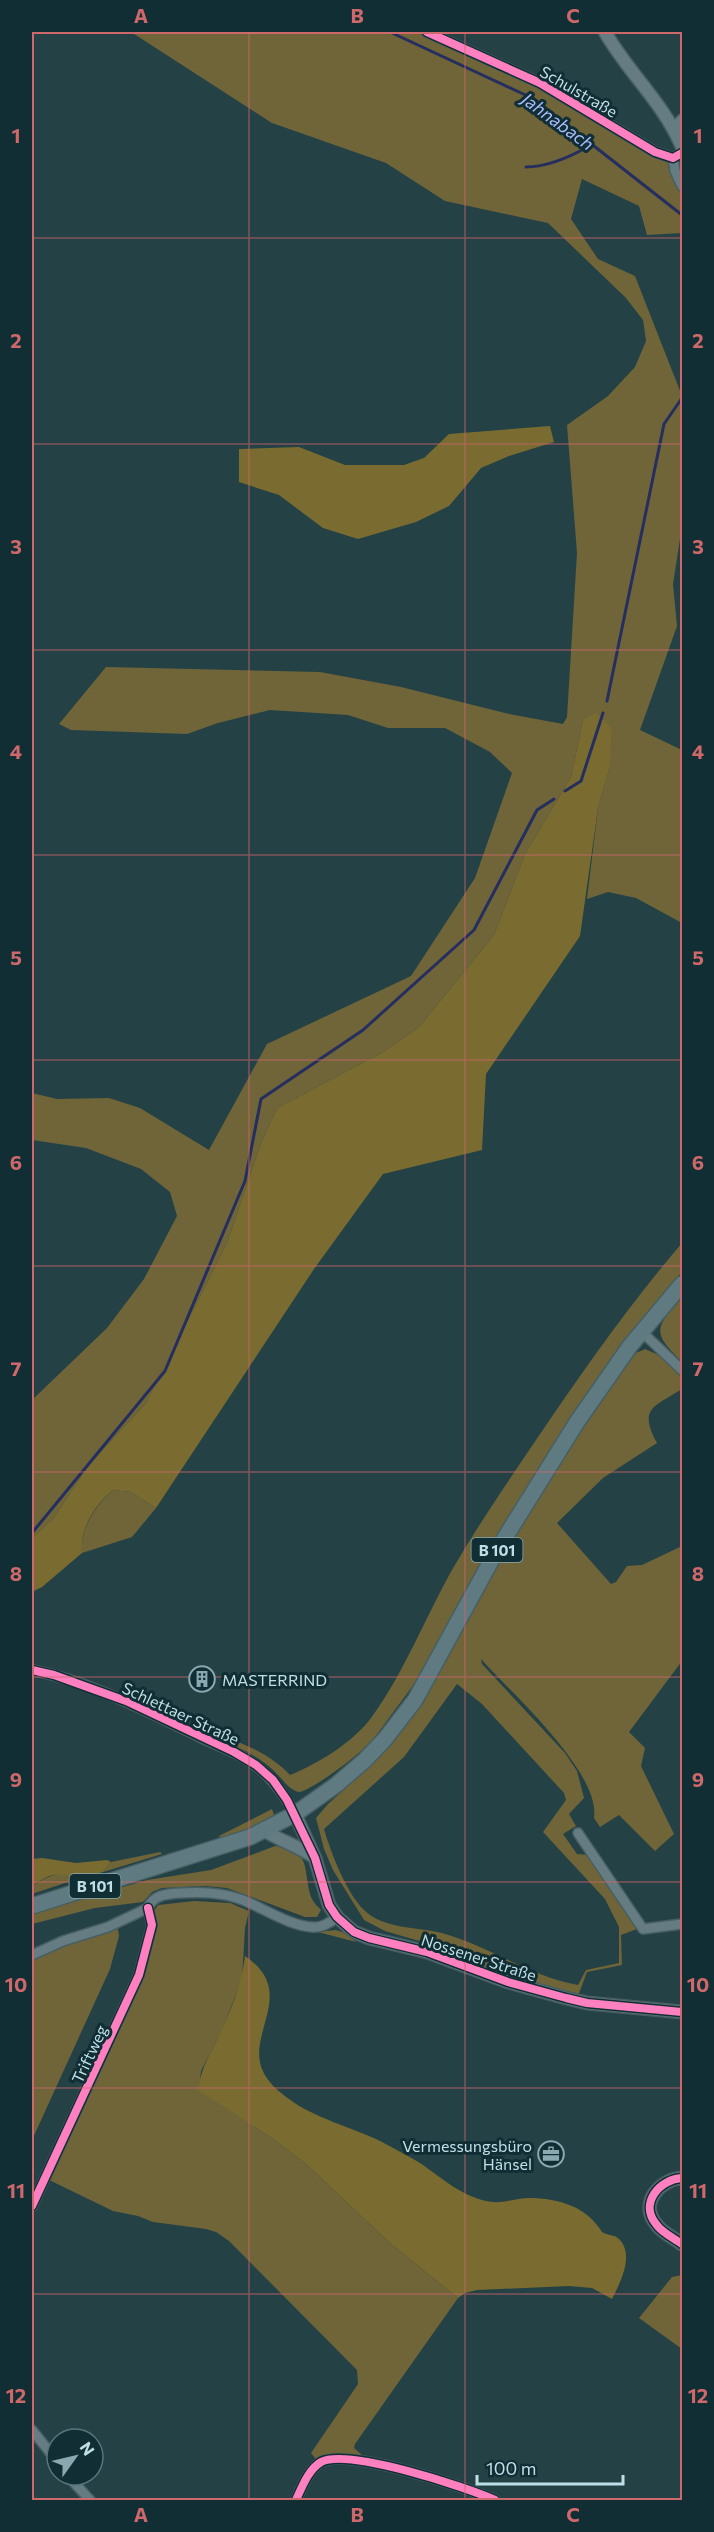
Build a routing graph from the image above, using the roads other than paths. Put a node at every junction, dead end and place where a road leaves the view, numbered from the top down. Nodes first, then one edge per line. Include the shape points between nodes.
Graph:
1 (427, 32) edge
2 (605, 32) edge
3 (678, 123) edge
4 (682, 147) edge
5 (682, 153) edge
6 (673, 158) junction
7 (682, 186) edge
8 (682, 1284) edge
9 (642, 1332) junction
10 (682, 1370) edge
11 (32, 1670) edge
12 (295, 1814) junction
13 (265, 1831) junction
14 (578, 1833) dead end
15 (315, 1858) junction
16 (32, 1906) edge
17 (148, 1908) junction
18 (337, 1917) junction
19 (682, 1924) edge
20 (32, 1955) edge
21 (682, 2012) edge
22 (682, 2178) edge
23 (32, 2206) edge
24 (682, 2244) edge
25 (32, 2430) edge
26 (45, 2446) edge
27 (78, 2487) edge
28 (90, 2500) edge
29 (296, 2500) edge
30 (495, 2500) edge

1 - 6 street, Schulstraße via 540,84 655,152
2 - 3 street via 620,57
3 - 4 street
5 - 6 street
6 - 7 street
8 - 9 main road, B 101
9 - 10 street
9 - 12 main road, B 101 via 582,1413 524,1504 411,1706 364,1761
11 - 12 street, Schlettaer Straße via 126,1701 234,1752 273,1780
12 - 13 main road, B 101
12 - 15 street, Nossener Straße
13 - 15 street
13 - 16 main road, B 101 via 232,1845
14 - 19 street via 643,1929
15 - 18 street, Nossener Straße via 329,1905
17 - 18 street via 158,1896 206,1892 244,1900 309,1927 325,1925
17 - 20 street via 108,1928
17 - 23 street, Triftweg via 152,1925 139,1975
18 - 21 street, Nossener Straße via 354,1932 369,1938 427,1952 545,1993 587,2003
22 - 24 street via 661,2184 652,2197 650,2212 656,2225
25 - 26 street
27 - 28 street
29 - 30 street via 319,2463 334,2458 359,2459

